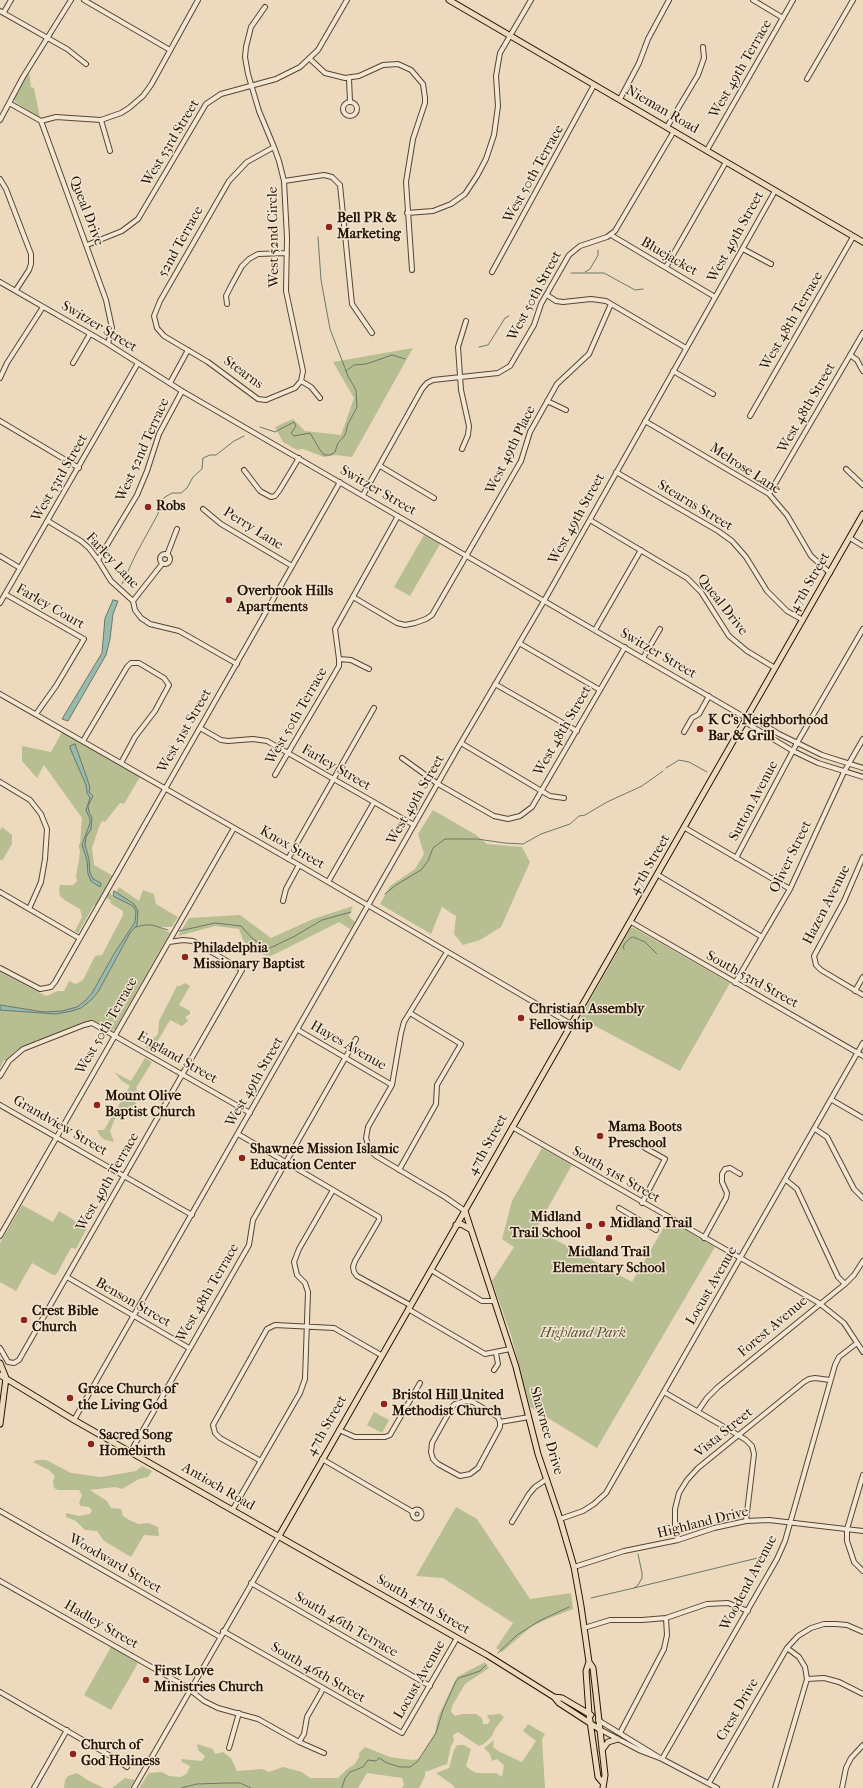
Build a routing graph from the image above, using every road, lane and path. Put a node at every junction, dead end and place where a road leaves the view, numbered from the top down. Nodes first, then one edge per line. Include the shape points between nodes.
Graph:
1 (11, 0) edge
2 (71, 0) edge
3 (84, 0) edge
4 (347, 0) edge
5 (449, 0) edge
6 (531, 0) edge
7 (669, 0) edge
8 (752, 0) edge
9 (793, 0) edge
10 (853, 0) edge
11 (196, 1) edge
12 (265, 7) dead end
13 (2, 12) edge
14 (783, 18) junction
15 (510, 36) junction
16 (48, 38) junction
17 (703, 47) dead end
18 (170, 50) junction
19 (310, 59) junction
20 (86, 64) dead end
21 (349, 78) junction
22 (807, 79) dead end
23 (594, 85) junction
24 (252, 86) junction
25 (620, 99) junction
26 (350, 102) dead end
27 (9, 103) junction
28 (0, 120) edge
29 (101, 120) junction
30 (41, 121) junction
31 (668, 127) junction
32 (674, 131) junction
33 (274, 147) junction
34 (707, 150) junction
35 (110, 151) dead end
36 (726, 162) junction
37 (0, 179) edge
38 (284, 181) junction
39 (775, 191) junction
40 (407, 213) junction
41 (611, 235) junction
42 (853, 237) junction
43 (863, 242) edge
44 (87, 245) junction
45 (743, 249) junction
46 (287, 253) junction
47 (771, 264) dead end
48 (666, 267) junction
49 (412, 270) dead end
50 (492, 272) dead end
51 (0, 282) edge
52 (16, 290) junction
53 (547, 295) junction
54 (715, 297) junction
55 (227, 304) dead end
56 (612, 304) junction
57 (43, 307) junction
58 (466, 321) dead end
59 (155, 322) joint
60 (372, 333) dead end
61 (863, 333) edge
62 (90, 334) junction
63 (108, 344) junction
64 (686, 348) junction
65 (188, 350) junction
66 (850, 355) junction
67 (73, 363) dead end
68 (138, 363) junction
69 (673, 371) junction
70 (863, 371) edge
71 (460, 377) junction
72 (0, 378) edge
73 (301, 381) junction
74 (170, 383) junction
75 (182, 391) junction
76 (713, 394) dead end
77 (320, 398) dead end
78 (547, 401) junction
79 (566, 410) dead end
80 (750, 416) dead end
81 (0, 421) edge
82 (645, 421) junction
83 (462, 449) dead end
84 (299, 458) junction
85 (380, 466) junction
86 (78, 468) junction
87 (846, 469) dead end
88 (244, 470) dead end
89 (616, 472) junction
90 (340, 482) junction
91 (863, 485) edge
92 (769, 494) junction
93 (363, 495) junction
94 (434, 498) dead end
95 (203, 510) dead end
96 (863, 514) edge
97 (398, 516) junction
98 (590, 520) junction
99 (48, 521) junction
100 (177, 530) dead end
101 (850, 538) junction
102 (863, 546) edge
103 (641, 550) junction
104 (167, 555) junction
105 (0, 556) edge
106 (468, 556) junction
107 (98, 560) junction
108 (162, 564) junction
109 (292, 566) junction
110 (20, 568) junction
111 (830, 573) junction
112 (5, 594) junction
113 (353, 597) junction
114 (134, 601) junction
115 (544, 601) junction
116 (0, 603) edge
117 (803, 620) junction
118 (660, 629) dead end
119 (863, 629) edge
120 (595, 630) junction
121 (519, 643) junction
122 (625, 647) junction
123 (643, 658) junction
124 (339, 659) junction
125 (237, 664) junction
126 (774, 668) junction
127 (369, 669) dead end
128 (495, 684) junction
129 (600, 690) junction
130 (0, 694) edge
131 (709, 696) junction
132 (374, 708) dead end
133 (36, 714) junction
134 (746, 718) junction
135 (200, 728) junction
136 (577, 731) junction
137 (684, 732) dead end
138 (863, 739) edge
139 (83, 741) junction
140 (461, 743) junction
141 (797, 743) junction
142 (793, 751) junction
143 (288, 753) junction
144 (402, 758) dead end
145 (121, 763) junction
146 (848, 764) junction
147 (863, 768) edge
148 (844, 772) junction
149 (275, 775) dead end
150 (863, 777) edge
151 (334, 778) junction
152 (0, 782) edge
153 (438, 784) junction
154 (165, 788) junction
155 (541, 791) junction
156 (564, 798) dead end
157 (374, 802) junction
158 (414, 825) junction
159 (234, 828) junction
160 (685, 828) junction
161 (863, 857) edge
162 (736, 858) junction
163 (288, 859) junction
164 (299, 865) junction
165 (658, 875) junction
166 (328, 882) junction
167 (790, 888) junction
168 (0, 892) edge
169 (283, 901) dead end
170 (368, 906) junction
171 (29, 909) junction
172 (631, 922) junction
173 (762, 936) junction
174 (79, 938) junction
175 (169, 942) junction
176 (447, 952) junction
177 (0, 968) edge
178 (863, 977) edge
179 (735, 984) junction
180 (855, 991) junction
181 (863, 995) edge
182 (410, 1013) junction
183 (570, 1024) junction
184 (298, 1030) junction
185 (114, 1035) junction
186 (356, 1039) dead end
187 (863, 1043) edge
188 (858, 1053) junction
189 (863, 1056) edge
190 (346, 1058) junction
191 (183, 1074) junction
192 (0, 1076) edge
193 (392, 1085) junction
194 (832, 1100) junction
195 (0, 1105) edge
196 (250, 1113) junction
197 (863, 1118) edge
198 (512, 1127) junction
199 (815, 1129) junction
200 (238, 1134) junction
201 (56, 1137) junction
202 (645, 1148) dead end
203 (285, 1163) junction
204 (399, 1170) junction
205 (740, 1174) dead end
206 (124, 1175) junction
207 (786, 1180) junction
208 (333, 1190) junction
209 (863, 1198) edge
210 (642, 1202) junction
211 (619, 1208) dead end
212 (465, 1211) junction
213 (192, 1215) junction
214 (456, 1225) junction
215 (470, 1229) junction
216 (656, 1230) dead end
217 (0, 1236) edge
218 (704, 1238) junction
219 (740, 1259) junction
220 (863, 1261) edge
221 (431, 1270) junction
222 (66, 1277) junction
223 (845, 1284) junction
224 (494, 1301) junction
225 (819, 1303) junction
226 (409, 1307) junction
227 (133, 1316) junction
228 (308, 1326) junction
229 (857, 1343) junction
230 (0, 1348) edge
231 (189, 1348) junction
232 (510, 1349) junction
233 (863, 1352) edge
234 (496, 1353) junction
235 (381, 1355) junction
236 (0, 1363) edge
237 (494, 1370) dead end
238 (0, 1375) edge
239 (6, 1378) junction
240 (830, 1380) junction
241 (420, 1383) dead end
242 (664, 1392) junction
243 (698, 1411) junction
244 (529, 1417) junction
245 (74, 1420) junction
246 (500, 1422) junction
247 (0, 1424) edge
248 (339, 1430) junction
249 (738, 1435) junction
250 (131, 1451) junction
251 (322, 1459) junction
252 (260, 1461) junction
253 (863, 1475) edge
254 (547, 1479) junction
255 (233, 1509) junction
256 (0, 1511) edge
257 (413, 1512) dead end
258 (560, 1519) junction
259 (746, 1521) junction
260 (512, 1522) dead end
261 (790, 1522) junction
262 (847, 1529) junction
263 (863, 1531) edge
264 (279, 1536) junction
265 (678, 1540) junction
266 (574, 1567) junction
267 (863, 1571) edge
268 (0, 1581) edge
269 (251, 1583) junction
270 (748, 1611) junction
271 (666, 1618) junction
272 (584, 1628) junction
273 (223, 1631) junction
274 (863, 1632) edge
275 (220, 1637) junction
276 (457, 1638) junction
277 (787, 1648) junction
278 (589, 1662) junction
279 (806, 1679) junction
280 (430, 1686) junction
281 (190, 1689) junction
282 (323, 1689) junction
283 (0, 1692) edge
284 (863, 1694) edge
285 (554, 1697) junction
286 (588, 1698) junction
287 (574, 1706) junction
288 (239, 1713) junction
289 (589, 1714) junction
290 (598, 1720) junction
291 (591, 1724) junction
292 (599, 1729) junction
293 (67, 1730) junction
294 (402, 1733) joint
295 (620, 1733) junction
296 (618, 1739) junction
297 (299, 1742) junction
298 (863, 1745) edge
299 (229, 1748) dead end
300 (602, 1751) junction
301 (324, 1753) dead end
302 (662, 1759) junction
303 (126, 1767) dead end
304 (709, 1784) junction
305 (603, 1786) edge
306 (34, 1788) edge
307 (134, 1788) edge
308 (717, 1788) edge
309 (775, 1788) edge
310 (842, 1788) edge

1 - 13 street
2 - 16 street
3 - 18 street
4 - 19 street, West 53rd Street via 322,44
5 - 15 main road, Nieman Road
6 - 15 street
7 - 25 street
8 - 14 street
9 - 14 street, West 49th Terrace
10 - 22 street
11 - 18 street
12 - 24 street, West 52nd Circle via 251,27 246,47 247,68
13 - 16 street
14 - 34 street, West 49th Terrace
15 - 23 main road, Nieman Road
15 - 40 street via 500,53 497,65 498,106 494,135 477,176 465,194 452,204 432,211
16 - 20 street
16 - 27 street
17 - 31 street via 704,58 698,75
18 - 29 street via 143,96 121,113
19 - 21 street via 326,73
19 - 24 street, West 53rd Street via 285,76
21 - 26 street
21 - 40 street via 394,63 411,70 423,84 425,103 407,166
23 - 25 main road, Nieman Road
23 - 50 street, West 50th Terrace
24 - 33 street, West 52nd Circle
24 - 44 street, West 53rd Street via 221,94 206,104 138,219 122,231
25 - 31 main road, Nieman Road
27 - 28 street
27 - 30 street
29 - 30 street via 56,118
29 - 35 street
30 - 44 street, Queal Drive
31 - 32 main road, Nieman Road
32 - 34 main road, Nieman Road
32 - 41 street
33 - 38 street, West 52nd Circle
33 - 59 street, 52nd Terrace via 247,162 233,176 160,301
34 - 36 main road, Nieman Road
36 - 39 main road, Nieman Road
36 - 48 street
37 - 52 street via 6,188 31,254 29,270
38 - 46 street, West 52nd Circle
38 - 60 street via 324,175 332,177 340,185 352,304
39 - 42 main road, Nieman Road
39 - 45 street, West 49th Street
40 - 49 street
41 - 48 street, Bluejacket
41 - 53 street, West 50th Street via 572,251
42 - 43 main road, Nieman Road
42 - 80 street, West 48th Terrace
44 - 63 street, Queal Drive via 109,311 112,328
45 - 47 street
45 - 54 street, West 49th Street
46 - 55 street via 258,254 249,259 228,291
46 - 73 street, West 52nd Circle via 286,291 302,367
48 - 54 street, Bluejacket
51 - 52 street, Switzer Street
52 - 57 street, Switzer Street
53 - 56 street via 563,302 596,299
53 - 71 street, West 50th Street via 534,325 510,366 498,373
54 - 64 street, West 49th Street
56 - 64 street
56 - 78 street, West 49th Place via 589,354 560,380
57 - 62 street, Switzer Street
57 - 72 street
58 - 71 street via 458,347
59 - 65 street, Stearns via 164,336
61 - 66 street, West 48th Street
62 - 63 street, Switzer Street
62 - 67 street
63 - 68 street, Switzer Street
64 - 69 street, West 49th Street
65 - 73 street, Stearns via 258,399 266,400 288,392
65 - 74 street
66 - 70 street via 857,360
66 - 92 street, West 48th Street
68 - 74 street, Switzer Street
68 - 86 street, West 53rd Street
69 - 76 street
69 - 82 street, West 49th Street
71 - 83 street via 469,426
71 - 85 street, West 50th Street via 427,383
73 - 77 street via 311,387
74 - 75 street, Switzer Street
75 - 84 street, Switzer Street
75 - 107 street, West 52nd Terrace via 159,434 137,495
78 - 79 street
78 - 106 street, West 49th Place via 530,432 521,461
81 - 86 street
82 - 89 street, West 49th Street
82 - 92 street, Melrose Lane
84 - 88 street via 275,496 267,496 260,491
84 - 90 street, Switzer Street
85 - 93 street
85 - 94 street
86 - 99 street, West 53rd Street
87 - 91 street
89 - 98 street, West 49th Street
89 - 117 street, Stearns Street via 732,541 746,556 767,591 787,611
90 - 93 street, Switzer Street
90 - 109 street, West 51st Street
92 - 111 street, Melrose Lane via 787,514 811,556
93 - 97 street, Switzer Street
95 - 109 street, Perry Lane via 221,524
96 - 101 main road, 47th Street
97 - 106 street, Switzer Street
97 - 113 street, West 50th Terrace
98 - 103 street, Queal Drive
98 - 115 street, West 49th Street
99 - 107 street, Farley Lane via 84,544
99 - 110 street, West 53rd Street
100 - 104 street
101 - 102 street
101 - 111 main road, 47th Street
103 - 120 street
103 - 126 street, Queal Drive via 687,578 701,592 729,636
104 - 108 street via 170,558 168,563
104 - 108 street via 163,554 160,557
105 - 110 street
106 - 113 street, West 49th Place via 430,618 405,625 397,623
106 - 115 street, Switzer Street
107 - 114 street, Farley Lane via 111,581
108 - 114 street
109 - 125 street, West 51st Street
110 - 112 street, West 53rd Street
111 - 117 main road, 47th Street
112 - 116 street, West 53rd Street
112 - 133 street, Farley Court via 84,639 60,681
113 - 124 street, West 50th Terrace via 336,629
114 - 125 street, Farley Lane via 135,610 144,620 179,631
115 - 120 street, Switzer Street
115 - 121 street, West 49th Street
117 - 126 main road, 47th Street
118 - 123 street
119 - 141 street, Sutton Avenue
120 - 122 street, Switzer Street
121 - 128 street, West 49th Street
121 - 129 street
122 - 123 street, Switzer Street
122 - 129 street, West 48th Street
123 - 131 street, Switzer Street
124 - 127 street via 351,660
124 - 143 street, West 50th Terrace via 339,666
125 - 135 street, West 51st Street
126 - 134 main road, 47th Street
128 - 136 street
128 - 140 street, West 49th Street
129 - 136 street, West 48th Street
130 - 133 street, Knox Street
131 - 134 street, Switzer Street
131 - 137 street via 699,714 692,718
132 - 151 street
133 - 139 street, Knox Street
134 - 141 street via 753,718
134 - 142 street via 748,724
134 - 160 main road, 47th Street
135 - 143 street, Farley Street via 221,740 262,740
135 - 154 street, West 51st Street
136 - 155 street, West 48th Street
138 - 146 street, Oliver Street
139 - 145 street, Knox Street
139 - 145 street via 131,663 139,663 153,671 167,680 168,688
140 - 153 street, West 49th Street
140 - 155 street
141 - 142 street, Sutton Avenue
141 - 146 street
142 - 148 street
142 - 162 street, Sutton Avenue
143 - 149 street, West 50th Terrace
143 - 151 street, Farley Street
144 - 153 street
145 - 154 street, Knox Street
146 - 147 street
146 - 148 street, Oliver Street
148 - 150 street
148 - 167 street, Oliver Street
151 - 157 street, Farley Street
151 - 163 street
152 - 171 street via 30,800 41,814 47,829 41,882
153 - 155 street, West 48th Street via 503,819 513,819 528,811
153 - 158 street, West 49th Street
154 - 159 street, Knox Street
154 - 174 street, West 51st Street
155 - 156 street via 550,796
157 - 158 street, Farley Street
157 - 166 street
158 - 170 street, West 49th Street
159 - 163 street, Knox Street
159 - 175 street, West 50th Terrace
160 - 162 street
160 - 165 main road, 47th Street
161 - 180 street, Hazen Avenue via 844,901 815,952 815,963 821,970
162 - 167 street
163 - 164 street, Knox Street
164 - 166 street, Knox Street
164 - 169 street via 286,889
165 - 172 main road, 47th Street
165 - 173 street
166 - 170 street, Knox Street
167 - 173 street, Oliver Street
168 - 171 street
170 - 176 street, Knox Street
170 - 184 street, West 49th Street
171 - 174 street
172 - 179 street, South 53rd Street
172 - 183 main road, 47th Street
173 - 179 street, Oliver Street
174 - 177 street, West 51st Street via 54,982 46,989 34,987
175 - 185 street, West 50th Terrace
175 - 191 street, West 49th Terrace via 193,941 242,970
176 - 182 street
176 - 183 street, Knox Street
178 - 180 street
179 - 188 street, South 53rd Street
180 - 181 street
182 - 193 street via 401,1032
182 - 204 street via 461,1044 437,1085 436,1104
183 - 198 main road, 47th Street
184 - 190 street, Hayes Avenue
184 - 196 street, West 49th Street
185 - 191 street, England Street
185 - 192 street, England Street via 92,1024 84,1025 23,1049 9,1061
185 - 201 street, West 50th Terrace
186 - 190 street, West 48th Terrace
187 - 188 street, Locust Avenue
188 - 189 street, South 53rd Street
188 - 194 street, Locust Avenue
190 - 193 street, Hayes Avenue
190 - 203 street, West 48th Terrace
191 - 196 street, England Street
191 - 206 street, West 49th Terrace
193 - 204 street, Hayes Avenue via 368,1127 366,1138 370,1150 376,1156
194 - 197 street
194 - 199 street, Locust Avenue
195 - 201 street, Grandview Street
196 - 200 street, West 49th Street
198 - 210 street, South 51st Street
198 - 212 main road, 47th Street
199 - 207 street, Locust Avenue
199 - 209 street via 827,1137 854,1189
200 - 203 street
200 - 213 street, West 49th Street
201 - 206 street, Grandview Street
201 - 217 street, West 50th Terrace
202 - 210 street via 665,1159
203 - 208 street
203 - 231 street, West 48th Terrace via 253,1220 249,1245
204 - 212 street, Hayes Avenue
205 - 218 street via 730,1168 725,1169 722,1174 726,1198
206 - 213 street, Grandview Street
206 - 222 street, West 49th Terrace
207 - 219 street, Locust Avenue
207 - 223 street via 797,1189 838,1277
208 - 226 street via 379,1217 353,1267 357,1276
208 - 228 street via 294,1262 297,1275 308,1292
210 - 218 street, South 51st Street
211 - 216 street
212 - 214 main road, 47th Street
212 - 215 main road, Shawnee Drive
213 - 227 street, West 49th Street
214 - 215 main road via 461,1224
214 - 221 main road, 47th Street
215 - 224 main road, Shawnee Drive
218 - 219 street, South 51st Street
219 - 225 street, South 51st Street
219 - 242 street, Locust Avenue
220 - 223 street, Forest Avenue
221 - 224 street via 482,1301
221 - 226 main road, 47th Street
222 - 227 street, Benson Street
222 - 230 street, West 49th Terrace via 18,1360 14,1363 8,1362
223 - 225 street, Forest Avenue
224 - 232 main road, Shawnee Drive
225 - 229 street, South 51st Street via 838,1318
225 - 243 street, Forest Avenue via 718,1387
226 - 234 street via 485,1354
226 - 235 main road, 47th Street
227 - 231 street, Benson Street
227 - 245 street, West 49th Street
228 - 235 street via 340,1330
228 - 252 street via 306,1369 302,1387
228 - 252 street via 275,1325 267,1329 215,1419 213,1428 220,1438
229 - 233 street, South 51st Street
229 - 240 street, Woodend Avenue via 839,1357
231 - 250 street, West 48th Terrace
232 - 234 street
232 - 244 main road, Shawnee Drive
234 - 237 street via 498,1364
235 - 248 main road, 47th Street
236 - 239 main road
238 - 239 main road, Antioch Road
239 - 245 main road, Antioch Road
239 - 247 main road
240 - 249 street, Vista Street via 809,1379
240 - 261 street, Woodend Avenue
241 - 248 street via 390,1435 355,1437
242 - 243 street
242 - 258 street, Locust Avenue via 606,1493 583,1511
243 - 249 street
244 - 246 street
244 - 254 main road, Shawnee Drive
245 - 250 main road, Antioch Road
246 - 246 street via 500,1427 478,1468 470,1474 460,1476 438,1464 430,1452 432,1443 455,1404 473,1402 498,1417
248 - 251 main road, 47th Street
249 - 259 street via 752,1446 754,1454
249 - 265 street, Vista Street via 698,1468 679,1493 675,1509
250 - 255 main road, Antioch Road
251 - 257 street
251 - 264 main road, 47th Street
252 - 255 street
253 - 262 street
254 - 258 main road, Shawnee Drive
254 - 260 street via 529,1494
255 - 264 main road, Antioch Road
256 - 275 street, Woodward Street
258 - 266 main road, Shawnee Drive
259 - 261 street, Highland Drive
259 - 265 street, Highland Drive
261 - 262 street, Highland Drive
261 - 270 street, Woodend Avenue via 777,1559
262 - 263 street, Highland Drive
262 - 267 street via 850,1552 854,1562
264 - 269 street, 47th Street
264 - 276 main road, South 47th Street
265 - 266 street, Highland Drive via 624,1551
266 - 272 main road, Shawnee Drive
268 - 281 street, Hadley Street
269 - 273 street, 47th Street
269 - 280 street, South 46th Terrace
270 - 271 street via 728,1603 708,1604
270 - 302 street, Woodend Avenue
271 - 272 street via 610,1620
271 - 295 street via 667,1635 664,1649
272 - 278 main road, Shawnee Drive
273 - 275 street, 47th Street
273 - 282 street, South 46th Street
274 - 277 street, Crest Drive via 847,1625 824,1624 798,1636
275 - 281 street, 47th Street
276 - 280 street, Locust Avenue
276 - 285 main road, South 47th Street
277 - 279 street via 799,1656
277 - 304 street, Crest Drive
278 - 286 main road, Shawnee Drive via 586,1671
278 - 290 main road, Shawnee Drive via 593,1668
279 - 284 street via 824,1678
279 - 309 street
280 - 294 street, Locust Avenue
281 - 288 street, Hadley Street via 204,1701 218,1708
281 - 307 street, 47th Street
282 - 294 street, South 46th Street
282 - 297 street via 307,1718 304,1734
283 - 293 street
285 - 287 main road, South 47th Street via 559,1697
285 - 291 main road, South 47th Street
286 - 287 main road via 580,1706
286 - 289 main road, Shawnee Drive
287 - 289 main road, South 47th Street
288 - 297 street, Hadley Street via 258,1719
288 - 299 street
289 - 290 main road, South 47th Street
289 - 291 main road, Shawnee Drive
290 - 292 main road, Shawnee Drive
290 - 295 street, South 47th Street
291 - 292 main road, South 47th Street
291 - 305 main road, Shawnee Drive via 598,1777
292 - 296 street, South 47th Street
292 - 300 main road, Shawnee Drive
293 - 303 street
293 - 306 street
295 - 302 street, South 47th Street
296 - 300 main road via 608,1742
296 - 302 street, South 47th Street
297 - 301 street, Hadley Street
298 - 310 street via 850,1758
300 - 305 main road, Shawnee Drive via 605,1775
302 - 304 street, South 47th Street
304 - 308 street, South 47th Street

